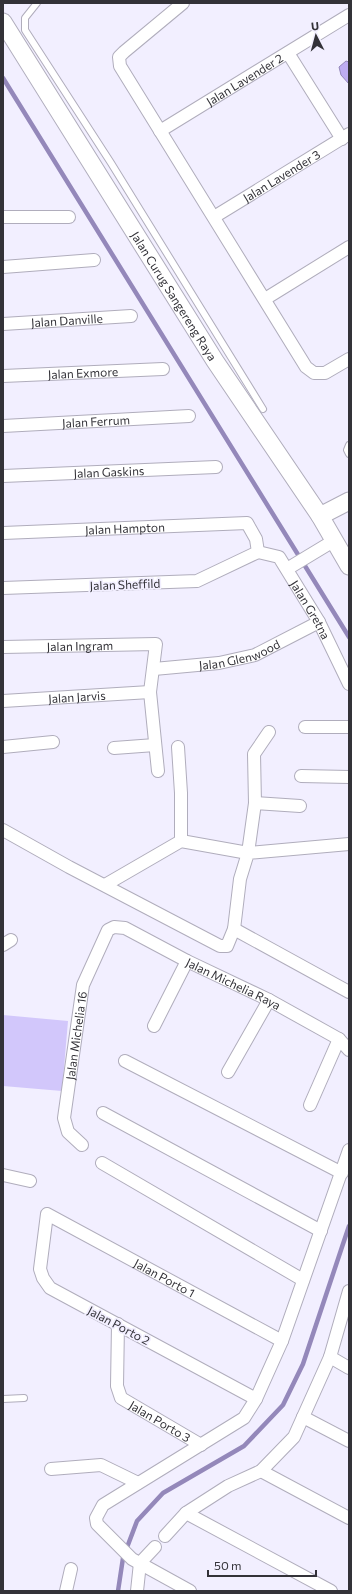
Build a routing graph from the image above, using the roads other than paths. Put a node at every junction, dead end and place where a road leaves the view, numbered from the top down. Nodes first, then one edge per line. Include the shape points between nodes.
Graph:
1 (37, 3) edge
2 (183, 3) edge
3 (349, 15) edge
4 (3, 22) edge
5 (288, 52) junction
6 (160, 131) junction
7 (345, 136) edge
8 (3, 217) edge
9 (69, 217) dead end
10 (214, 217) junction
11 (163, 246) junction
12 (349, 247) edge
13 (148, 254) junction
14 (94, 260) dead end
15 (3, 267) edge
16 (265, 299) junction
17 (131, 316) dead end
18 (3, 324) edge
19 (349, 359) edge
20 (163, 369) dead end
21 (3, 376) edge
22 (263, 409) dead end
23 (189, 416) dead end
24 (3, 426) edge
25 (349, 445) edge
26 (349, 454) edge
27 (216, 467) dead end
28 (3, 476) edge
29 (349, 501) edge
30 (320, 516) junction
31 (3, 533) edge
32 (330, 543) junction
33 (258, 552) junction
34 (348, 562) edge
35 (287, 569) junction
36 (3, 588) edge
37 (318, 622) junction
38 (3, 647) edge
39 (154, 669) junction
40 (349, 684) edge
41 (150, 692) junction
42 (3, 701) edge
43 (305, 727) dead end
44 (349, 727) edge
45 (269, 732) dead end
46 (53, 742) dead end
47 (155, 745) junction
48 (3, 747) edge
49 (178, 747) dead end
50 (114, 748) dead end
51 (158, 771) dead end
52 (301, 776) dead end
53 (349, 777) edge
54 (255, 803) junction
55 (300, 806) dead end
56 (3, 830) edge
57 (181, 841) junction
58 (349, 844) edge
59 (248, 853) junction
60 (105, 885) junction
61 (114, 927) joint
62 (234, 929) junction
63 (187, 961) junction
64 (349, 992) edge
65 (268, 1000) junction
66 (154, 1026) dead end
67 (339, 1040) junction
68 (349, 1050) edge
69 (125, 1061) dead end
70 (228, 1072) dead end
71 (310, 1105) dead end
72 (103, 1113) dead end
73 (82, 1145) dead end
74 (349, 1150) edge
75 (102, 1164) dead end
76 (342, 1173) junction
77 (3, 1175) edge
78 (30, 1181) dead end
79 (47, 1214) joint
80 (321, 1231) junction
81 (304, 1280) junction
82 (349, 1291) edge
83 (118, 1324) junction
84 (282, 1341) junction
85 (330, 1357) junction
86 (349, 1368) edge
87 (3, 1398) edge
88 (24, 1398) dead end
89 (256, 1399) junction
90 (303, 1417) junction
91 (349, 1441) edge
92 (201, 1445) junction
93 (51, 1469) dead end
94 (261, 1471) junction
95 (138, 1483) junction
96 (186, 1513) junction
97 (349, 1518) edge
98 (164, 1536) dead end
99 (155, 1546) dead end
100 (136, 1561) junction
101 (71, 1569) dead end
102 (66, 1591) edge
103 (138, 1591) edge
104 (190, 1591) edge
105 (331, 1591) edge

1 - 11 lane via 26,15 25,30
2 - 6 street via 120,56 119,64
3 - 5 street, Jalan Lavender 2
4 - 13 main road, Jalan Curug Sangereng Raya
5 - 6 street, Jalan Lavender 2
5 - 7 street
6 - 10 street
7 - 10 street, Jalan Lavender 3
8 - 9 street
10 - 16 street
11 - 13 lane
11 - 22 lane
12 - 16 street
13 - 30 main road, Jalan Curug Sangereng Raya via 215,361
14 - 15 street
16 - 19 street via 306,367 314,373 325,373
17 - 18 street, Jalan Danville
20 - 21 street, Jalan Exmore
23 - 24 street, Jalan Ferrum
25 - 26 lane
27 - 28 street, Jalan Gaskins
29 - 30 main road
30 - 32 main road, Jalan Curug Sangereng Raya
31 - 33 street, Jalan Hampton via 247,523 256,539
32 - 34 main road, Jalan Curug Sangereng Raya
32 - 35 street
33 - 35 street, Jalan Gretna via 279,557
33 - 36 street, Jalan Sheffild via 197,581
35 - 37 street, Jalan Gretna
37 - 39 street, Jalan Glenwood via 255,655 219,663
37 - 40 street, Jalan Gretna
38 - 39 street, Jalan Ingram via 156,644
39 - 41 street
41 - 42 street, Jalan Jarvis
41 - 47 street
43 - 44 street
45 - 54 street via 254,754
46 - 48 street
47 - 50 street
47 - 51 street
49 - 57 street
52 - 53 street
54 - 55 street
54 - 59 street
56 - 60 street
57 - 59 street
57 - 60 street
58 - 59 street
59 - 62 street via 240,879
60 - 62 street via 220,946 227,946
61 - 63 street, Jalan Michelia Raya via 126,928
61 - 73 street, Jalan Michelia 16 via 108,930 83,985 64,1118 68,1132
62 - 64 street
63 - 65 street, Jalan Michelia Raya
63 - 66 street
65 - 67 street, Jalan Michelia Raya
65 - 70 street
67 - 68 street, Jalan Michelia Raya
67 - 71 street
69 - 76 street
72 - 80 street
74 - 76 street
75 - 81 street
76 - 80 street
77 - 78 street
79 - 83 street, Jalan Porto 2 via 40,1269 43,1278 50,1288
79 - 84 street, Jalan Porto 1
80 - 81 street
81 - 84 street
82 - 85 street
83 - 89 street, Jalan Porto 2
83 - 92 street, Jalan Porto 3 via 117,1386 121,1398
84 - 89 street
85 - 86 street
85 - 90 street
87 - 88 lane
89 - 92 street via 244,1418
90 - 91 street
90 - 94 street via 294,1437
92 - 95 street
93 - 95 street via 101,1465
94 - 96 street via 228,1486
94 - 97 street
95 - 100 street via 99,1509 96,1518 103,1531
96 - 98 street
96 - 105 street
99 - 100 street
100 - 103 street
100 - 104 street
101 - 102 street

